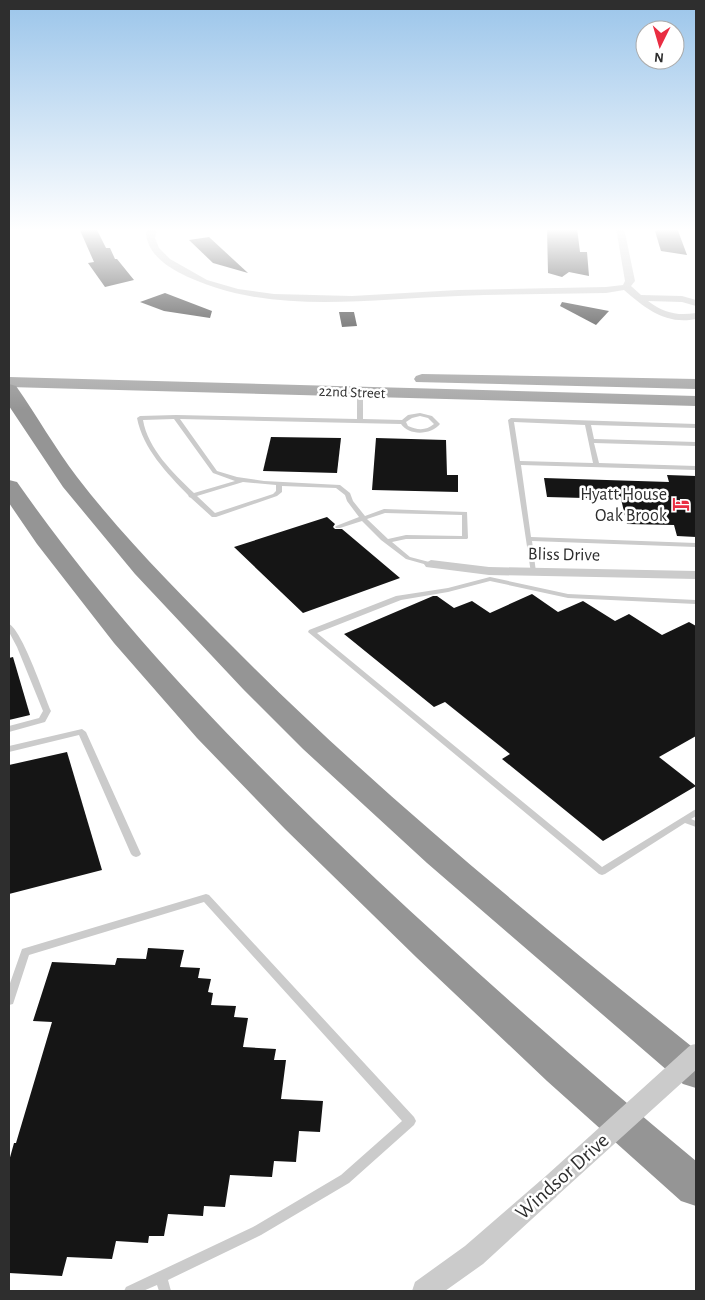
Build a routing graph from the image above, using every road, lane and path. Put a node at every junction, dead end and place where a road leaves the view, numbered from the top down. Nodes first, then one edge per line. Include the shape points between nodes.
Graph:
1 (229, 289) edge
2 (615, 289) edge
3 (628, 289) edge
4 (638, 298) junction
5 (696, 303) edge
6 (696, 316) edge
7 (9, 373) edge
8 (61, 379) junction
9 (9, 382) edge
10 (696, 384) edge
11 (9, 390) edge
12 (360, 392) junction
13 (696, 401) edge
14 (176, 417) junction
15 (360, 421) junction
16 (403, 422) junction
17 (588, 423) junction
18 (696, 426) edge
19 (591, 441) junction
20 (696, 444) edge
21 (517, 463) junction
22 (596, 466) junction
23 (696, 468) edge
24 (243, 480) junction
25 (279, 484) junction
26 (9, 487) edge
27 (191, 496) junction
28 (362, 518) junction
29 (338, 527) dead end
30 (528, 539) junction
31 (390, 541) junction
32 (696, 545) edge
33 (431, 564) joint
34 (533, 572) junction
35 (490, 575) junction
36 (696, 575) edge
37 (696, 602) edge
38 (9, 626) edge
39 (9, 729) edge
40 (9, 749) edge
41 (696, 812) edge
42 (684, 820) junction
43 (696, 824) edge
44 (136, 854) dead end
45 (9, 1002) edge
46 (696, 1055) edge
47 (696, 1072) edge
48 (696, 1187) edge
49 (161, 1277) junction
50 (130, 1291) edge
51 (165, 1291) edge
52 (424, 1291) edge

1 - 2 street via 253,294 320,298
3 - 4 street
4 - 5 street
4 - 6 street via 665,316
7 - 8 main road, 22nd Street
8 - 9 main road, 22nd Street
8 - 10 main road, 22nd Street
8 - 12 main road, 22nd Street
11 - 47 highway via 45,447 119,540 276,707 491,903
12 - 13 main road, 22nd Street
12 - 15 lane
14 - 15 lane
14 - 24 lane via 215,472
14 - 27 lane via 140,418 140,428
15 - 16 lane
16 - 16 lane via 406,427 422,431 437,424 434,418 418,415
17 - 18 lane
17 - 19 lane
17 - 21 lane via 511,420
19 - 20 lane
19 - 22 lane
21 - 22 lane
21 - 30 lane
22 - 23 lane
24 - 25 lane
24 - 27 lane
25 - 27 lane via 279,492 275,496 214,516
25 - 28 lane via 338,486 348,494 349,501
26 - 48 highway via 47,541 123,636 252,778 414,936
28 - 29 lane
28 - 31 lane
28 - 31 lane via 384,511 465,513 465,538 406,537
30 - 32 lane
30 - 34 lane
31 - 33 lane via 409,558
33 - 35 street, Bliss Drive
34 - 35 street, Bliss Drive
34 - 36 street, Bliss Drive
35 - 37 lane via 568,596
35 - 42 lane via 448,590 399,598 312,632 602,872
38 - 39 lane via 21,646 47,710 42,720
40 - 44 lane via 82,732
41 - 42 lane
42 - 43 lane
45 - 49 lane via 25,952 206,898 410,1121 345,1179 256,1231
46 - 52 street, Windsor Drive, bridge via 474,1255
49 - 50 lane
49 - 51 lane

